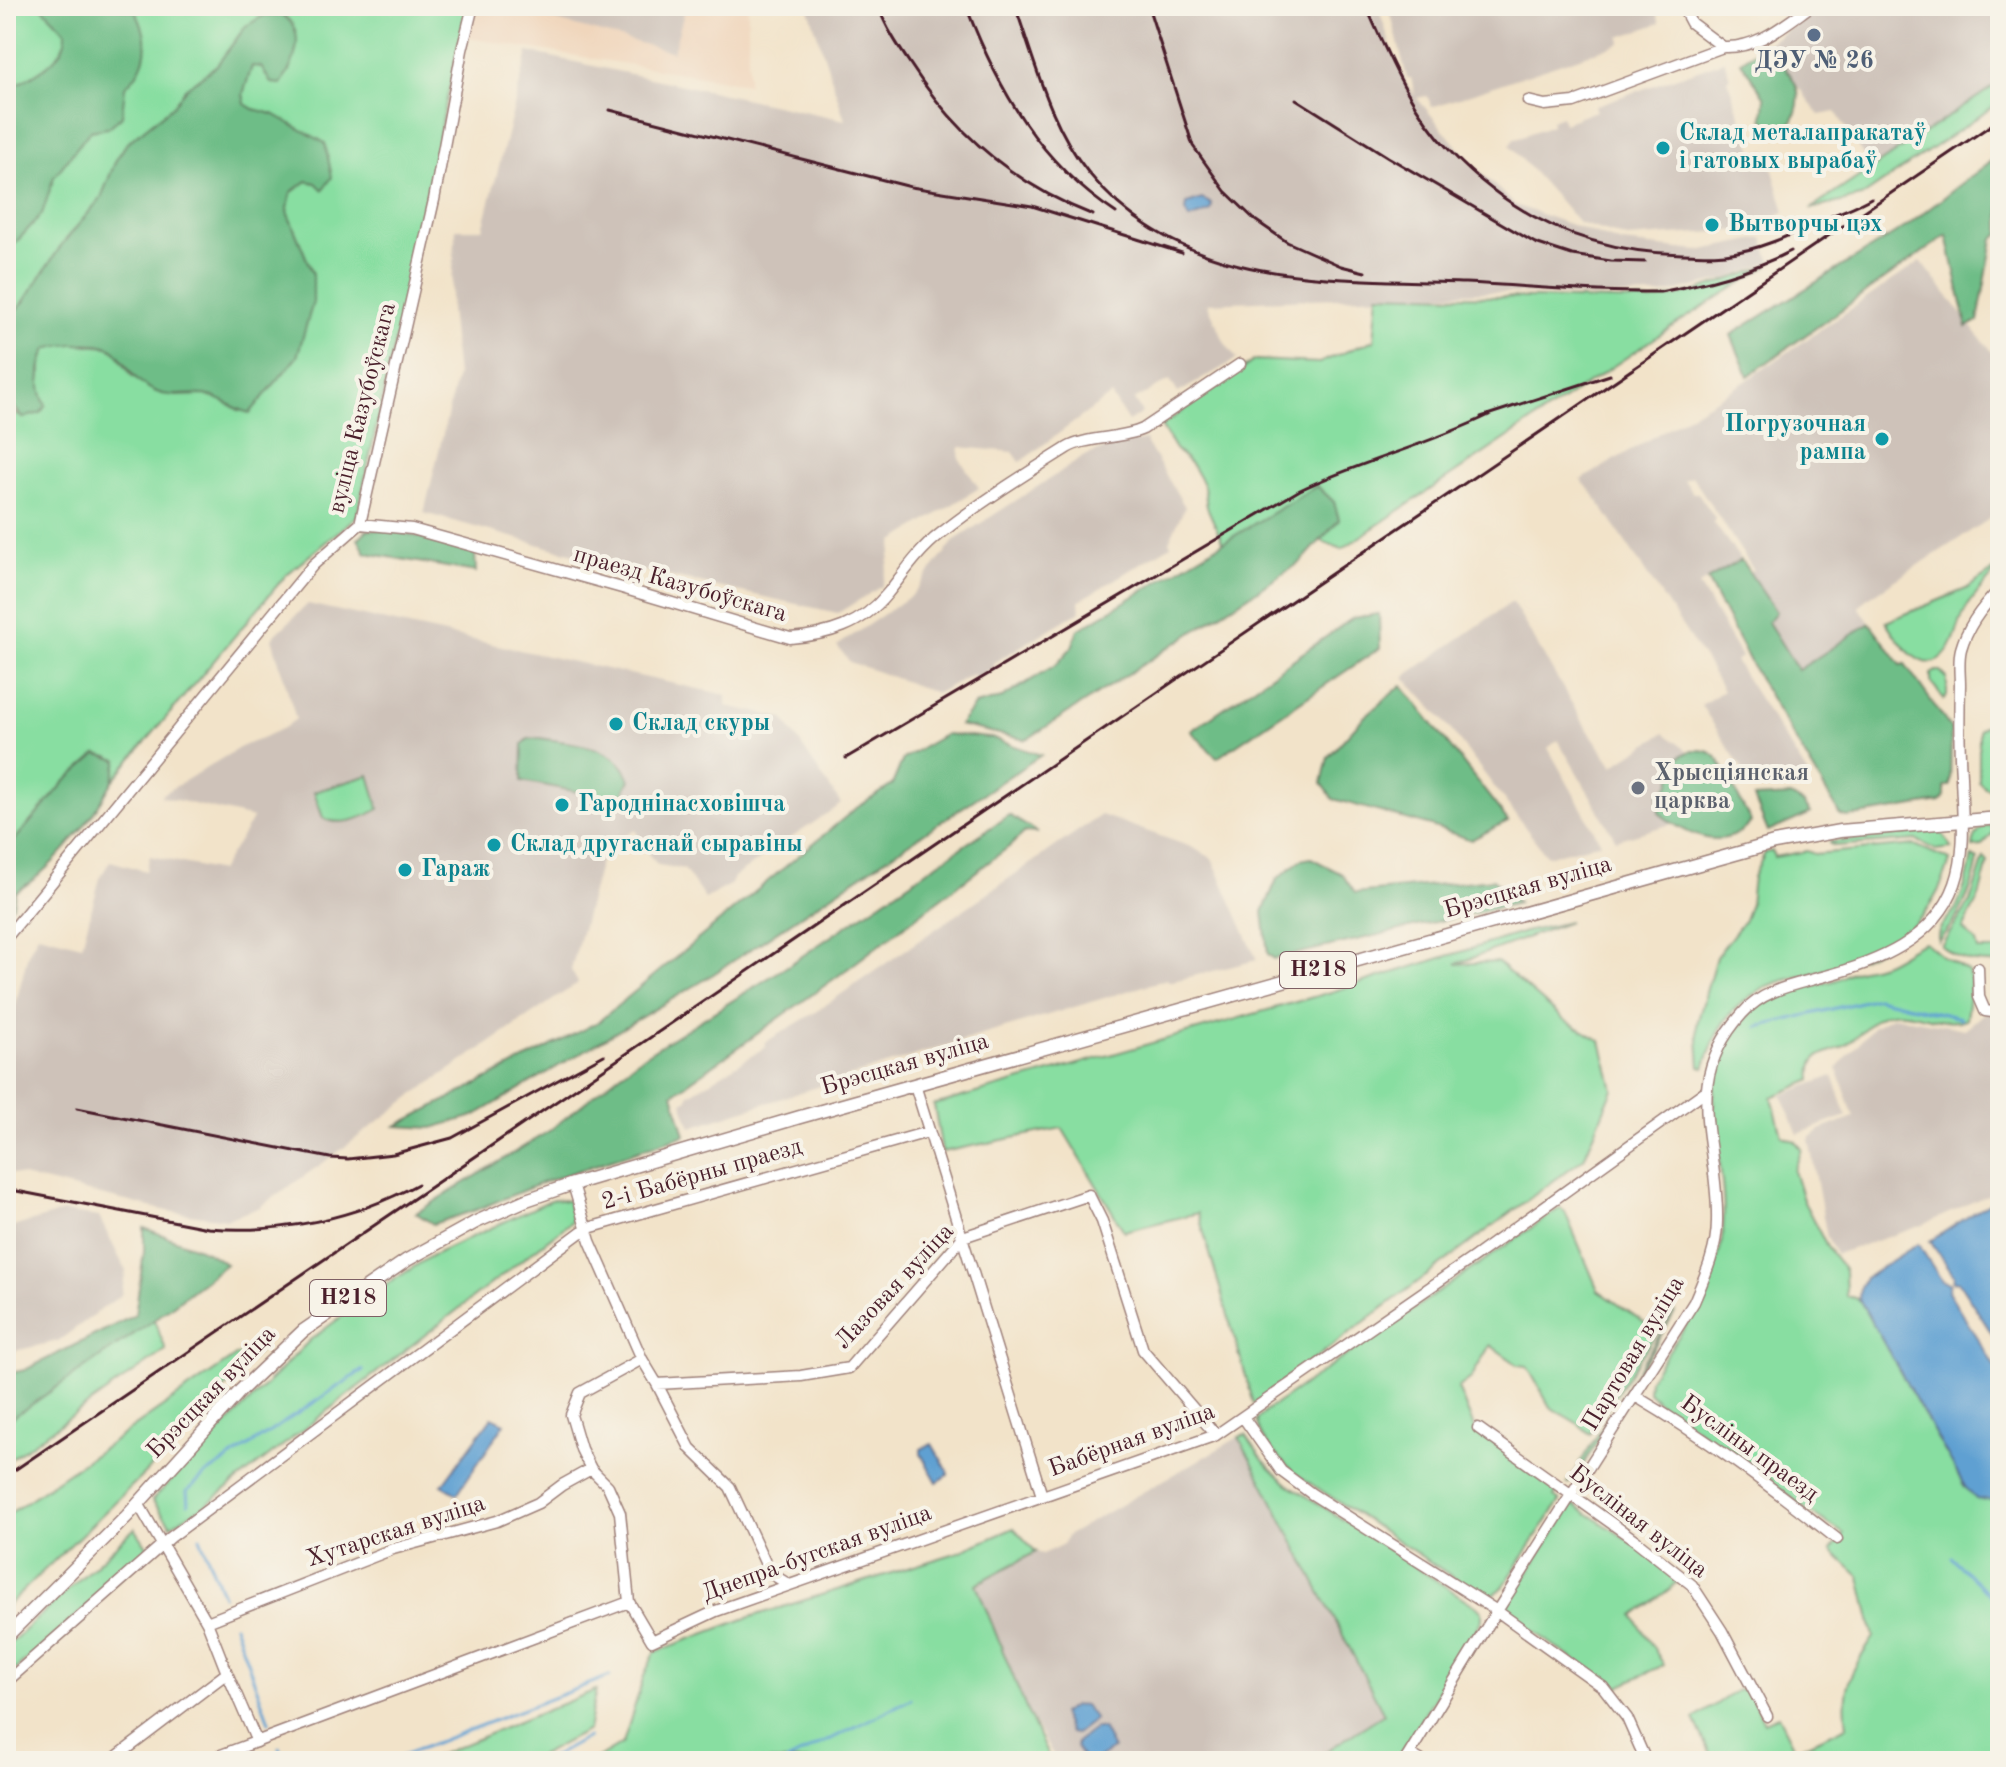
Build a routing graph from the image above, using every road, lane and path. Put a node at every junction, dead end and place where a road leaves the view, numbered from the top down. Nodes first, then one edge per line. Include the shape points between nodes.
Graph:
1 (473, 6) edge
2 (1682, 6) edge
3 (1811, 6) edge
4 (1723, 47) junction
5 (1528, 101) dead end
6 (1240, 364) dead end
7 (360, 524) junction
8 (2000, 589) edge
9 (2000, 818) edge
10 (1962, 820) junction
11 (6, 938) edge
12 (1978, 968) dead end
13 (2000, 1013) edge
14 (915, 1085) junction
15 (1704, 1092) junction
16 (928, 1132) junction
17 (573, 1184) junction
18 (585, 1229) junction
19 (963, 1237) junction
20 (642, 1359) junction
21 (657, 1384) junction
22 (1635, 1396) junction
23 (1243, 1417) junction
24 (1478, 1428) dead end
25 (1216, 1435) junction
26 (591, 1469) junction
27 (1042, 1496) junction
28 (1569, 1496) junction
29 (138, 1503) junction
30 (1837, 1539) dead end
31 (162, 1545) junction
32 (788, 1584) junction
33 (629, 1602) junction
34 (1497, 1611) junction
35 (207, 1622) junction
36 (6, 1637) edge
37 (227, 1673) junction
38 (6, 1682) edge
39 (1767, 1716) dead end
40 (257, 1742) junction
41 (1408, 1757) edge
42 (111, 1761) edge
43 (205, 1761) edge
44 (1422, 1761) edge
45 (1646, 1761) edge

1 - 7 street, вуліца Казубоўскага
2 - 4 street via 1691,23
3 - 4 street via 1749,44
4 - 5 street via 1574,102
6 - 7 street, праезд Казубоўскага via 1129,436 1071,445 939,535 871,611 817,637 790,638 412,529
7 - 11 street, вуліца Казубоўскага via 313,565
8 - 10 street via 1978,615 1961,650
9 - 10 main road, Брэсцкая вуліца / Н218
10 - 14 main road, Брэсцкая вуліца / Н218 via 1774,843
10 - 15 street via 1955,884 1928,927 1883,957 1765,995 1726,1033
12 - 13 street via 1985,1011
14 - 16 street, Бабёрная вуліца
14 - 17 main road, Брэсцкая вуліца / Н218
15 - 22 street, Партовая вуліца via 1715,1244 1694,1302
15 - 23 street, Бабёрная вуліца
16 - 18 street, 2-і Бабёрны праезд
16 - 19 street, Бабёрная вуліца
17 - 18 street
17 - 29 main road, Брэсцкая вуліца / Н218 via 434,1244 303,1331
18 - 20 street, 2-і Бабёрны праезд
18 - 31 street
19 - 21 street, Лазовая вуліца via 849,1368
19 - 25 street, Лазовая вуліца via 1089,1195 1143,1350
19 - 27 street, Бабёрная вуліца
20 - 21 street
20 - 26 street via 580,1393 571,1415
21 - 32 street via 690,1448 730,1487 770,1573
22 - 28 street, Партовая вуліца
22 - 30 street, Бусліны праезд via 1743,1464
23 - 25 street, Бабёрная вуліца
23 - 34 street via 1281,1471
24 - 28 street, Бусліная вуліца
25 - 27 street, Бабёрная вуліца
26 - 33 street, Днепра-бугская вуліца via 608,1486 620,1513
26 - 35 street, Хутарская вуліца via 538,1503 497,1521 393,1549
27 - 32 street, Днепра-бугская вуліца
28 - 34 street, Партовая вуліца
28 - 39 street, Бусліная вуліца via 1692,1585
29 - 31 street
29 - 36 main road, Брэсцкая вуліца / Н218
31 - 35 street
31 - 38 street
32 - 33 street, Днепра-бугская вуліца via 652,1641
33 - 40 street
34 - 41 street, Партовая вуліца
34 - 45 street via 1603,1687 1627,1718
35 - 37 street
37 - 40 street
37 - 42 street
40 - 43 street
41 - 44 street

